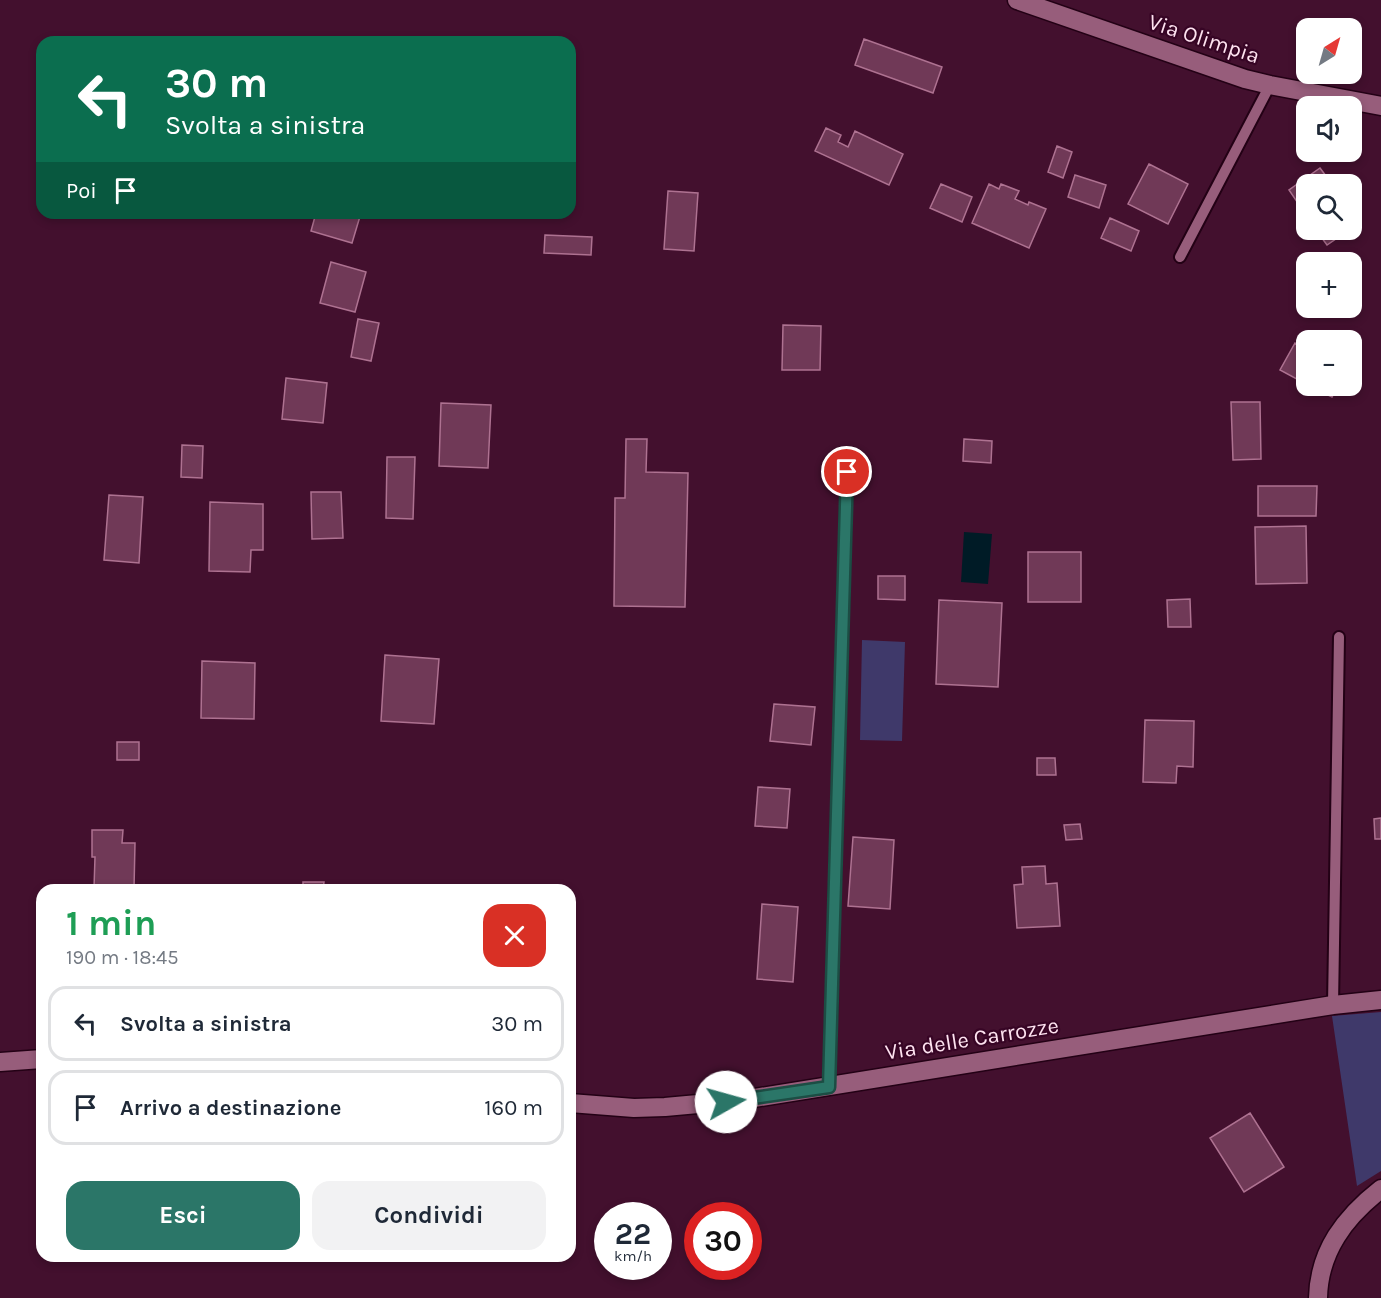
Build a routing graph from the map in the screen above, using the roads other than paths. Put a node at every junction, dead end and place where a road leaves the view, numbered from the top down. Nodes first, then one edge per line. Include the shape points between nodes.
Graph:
1 (1017, 0) edge
2 (1270, 85) junction
3 (1381, 106) edge
4 (1180, 257) dead end
5 (847, 472) dead end
6 (1339, 638) dead end
7 (1381, 1000) edge
8 (1333, 1005) junction
9 (36, 1059) edge
10 (0, 1062) edge
11 (829, 1087) junction
12 (576, 1103) edge
13 (1381, 1189) edge
14 (1318, 1298) edge

1 - 2 street, Via Olimpia
2 - 3 street, Via Olimpia
2 - 4 lane
5 - 11 lane
6 - 8 lane
7 - 8 street, Via delle Carrozze
8 - 11 street, Via delle Carrozze
9 - 10 street
11 - 12 street, Via delle Carrozze via 742,1101 665,1107
13 - 14 street via 1351,1216 1331,1244 1319,1278

